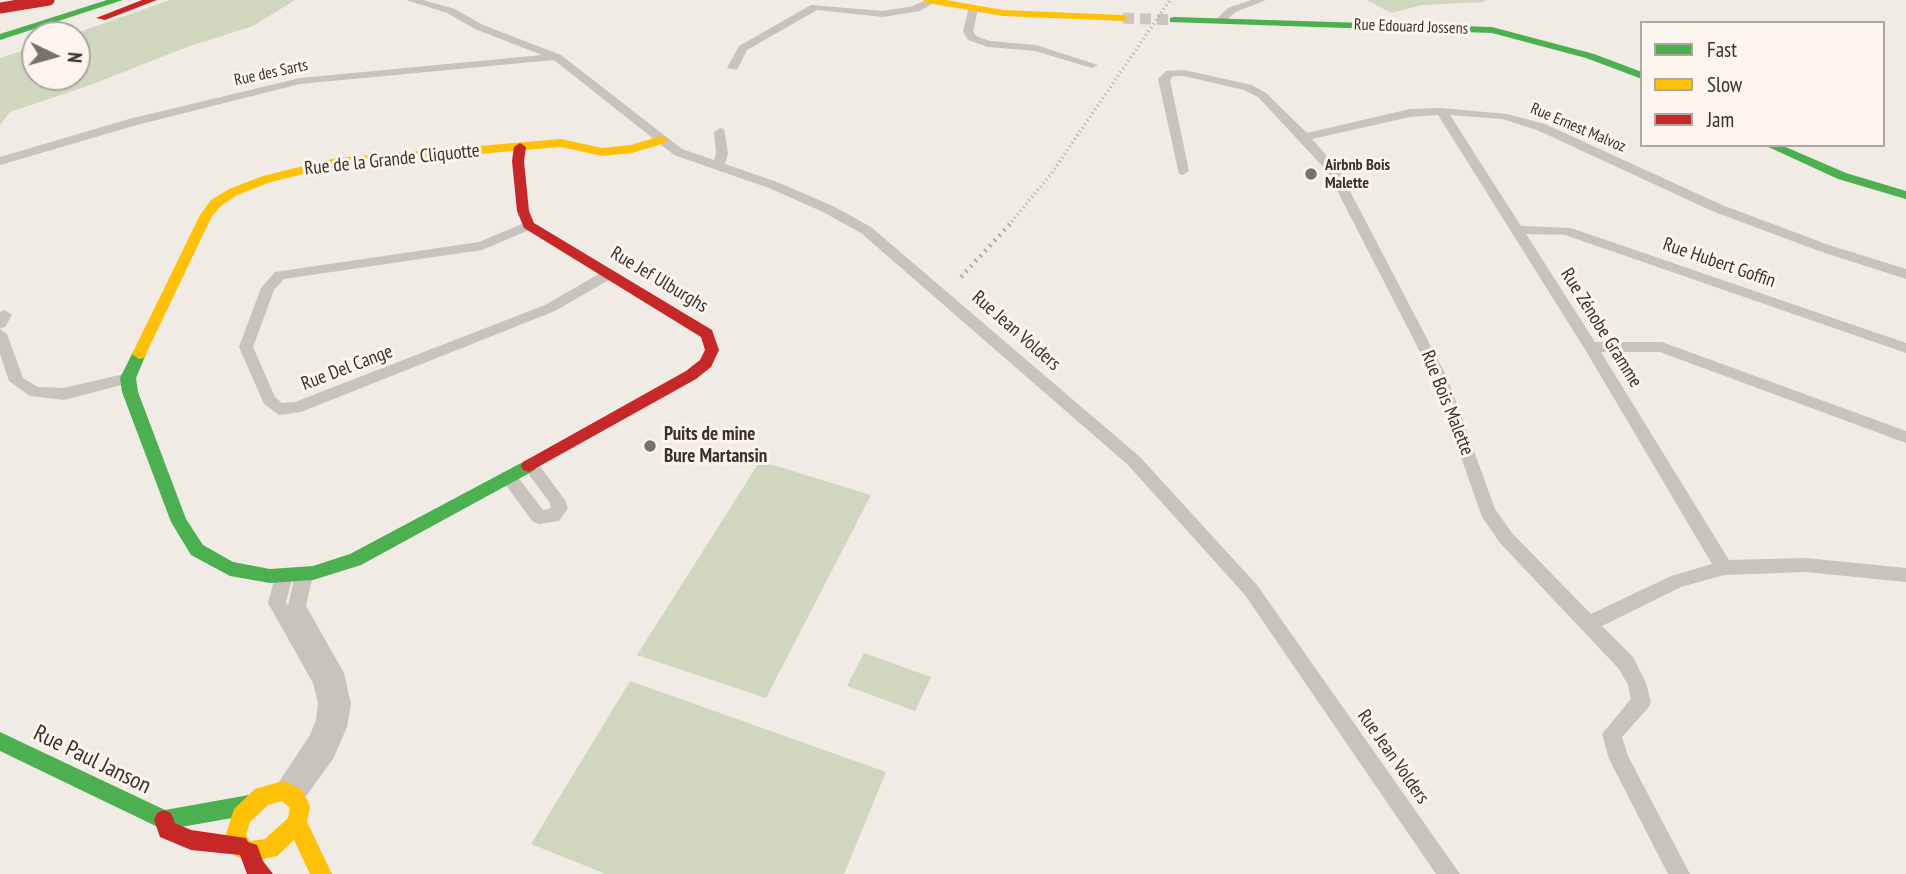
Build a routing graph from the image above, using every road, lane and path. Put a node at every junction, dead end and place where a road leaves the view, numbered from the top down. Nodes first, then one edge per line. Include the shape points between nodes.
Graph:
1 (40, 0) edge
2 (49, 0) edge
3 (118, 0) edge
4 (152, 0) edge
5 (411, 0) edge
6 (1261, 0) edge
7 (930, 1) edge
8 (0, 8) edge
9 (973, 9) junction
10 (0, 17) edge
11 (1123, 18) tunnel mouth
12 (1174, 20) tunnel mouth
13 (91, 21) edge
14 (1219, 21) junction
15 (0, 37) edge
16 (21, 44) edge
17 (0, 51) edge
18 (557, 57) junction
19 (1092, 65) dead end
20 (733, 68) dead end
21 (1640, 75) edge
22 (1441, 111) junction
23 (720, 132) dead end
24 (1304, 137) junction
25 (661, 140) junction
26 (520, 147) junction
27 (1775, 147) edge
28 (0, 161) edge
29 (718, 166) junction
30 (1183, 171) dead end
31 (1906, 195) edge
32 (529, 225) junction
33 (1516, 230) junction
34 (609, 274) junction
35 (1906, 274) edge
36 (0, 334) edge
37 (1591, 347) junction
38 (1906, 348) edge
39 (128, 379) junction
40 (1906, 437) edge
41 (530, 465) junction
42 (508, 477) junction
43 (1724, 568) junction
44 (304, 575) junction
45 (1906, 575) edge
46 (284, 576) junction
47 (1588, 624) junction
48 (0, 741) edge
49 (289, 793) junction
50 (249, 805) junction
51 (164, 820) junction
52 (297, 823) junction
53 (245, 848) junction
54 (262, 874) edge
55 (321, 874) edge
56 (1449, 874) edge
57 (1679, 874) edge

1 - 10 main road
2 - 8 main road, bridge
3 - 15 main road
4 - 13 main road
5 - 18 street, Rue Jean Volders via 451,11 479,27
6 - 14 street via 1232,10
7 - 9 main road
7 - 20 street via 916,9 883,14 814,7 743,48
9 - 11 main road
9 - 19 street via 968,31 972,38 1036,48
12 - 14 main road, Rue Edouard Jossens
14 - 21 main road, Rue Edouard Jossens via 1492,30 1590,56
16 - 17 main road
18 - 25 street, Rue Jean Volders
18 - 28 street, Rue des Sarts via 300,81
22 - 24 street, Rue Ernest Malvoz via 1410,113
22 - 33 street, Rue Zénobe Gramme
22 - 35 street, Rue Ernest Malvoz via 1503,116 1541,127 1717,208
23 - 29 street
24 - 30 street, Rue Bois Malette via 1248,87 1170,73 1164,79
24 - 47 street, Rue Bois Malette via 1333,170 1440,377 1488,512 1506,538
25 - 26 main road, Rue de la Grande Cliquotte via 601,152 567,143
25 - 29 street, Rue Jean Volders via 678,152
26 - 32 main road via 523,211
26 - 39 main road, Rue de la Grande Cliquotte via 326,164 267,179 223,197 206,215
27 - 31 main road via 1842,176
29 - 56 street, Rue Jean Volders via 828,209 866,230 1134,461 1251,590
32 - 34 main road, Rue Jef Ulburghs
32 - 34 street, Rue Del Cange via 482,246 280,275 268,288 246,347 269,400 279,409 303,406 550,308
33 - 37 street, Rue Zénobe Gramme
33 - 38 street, Rue Hubert Goffin via 1566,231
34 - 41 main road, Rue Jef Ulburghs via 707,334 712,345 710,357 691,374
36 - 39 street via 17,381 35,392 64,394
37 - 40 street via 1662,347
37 - 43 street, Rue Zénobe Gramme
39 - 46 main road via 189,542 208,559 230,569
41 - 42 main road, Rue Jef Ulburghs
41 - 42 street via 558,500 560,508 554,516 539,517
42 - 44 main road, Rue Jef Ulburghs via 370,554
43 - 45 street via 1805,565
43 - 47 street via 1677,581
44 - 46 main road, Rue Jef Ulburghs
44 - 49 street via 297,607 337,679 341,704 326,752
46 - 49 street via 277,603 322,681 328,703 318,741
47 - 57 street, Rue Bois Malette via 1626,663 1637,683 1640,702 1612,734 1619,759
48 - 51 main road, Rue Paul Janson
49 - 50 main road via 262,796
49 - 52 main road via 300,807
50 - 51 main road, Rue Paul Janson
50 - 53 main road via 240,816 235,837
51 - 53 main road, Rue Paul Janson via 167,830 191,840
52 - 53 main road via 270,849
52 - 55 main road
53 - 54 main road

